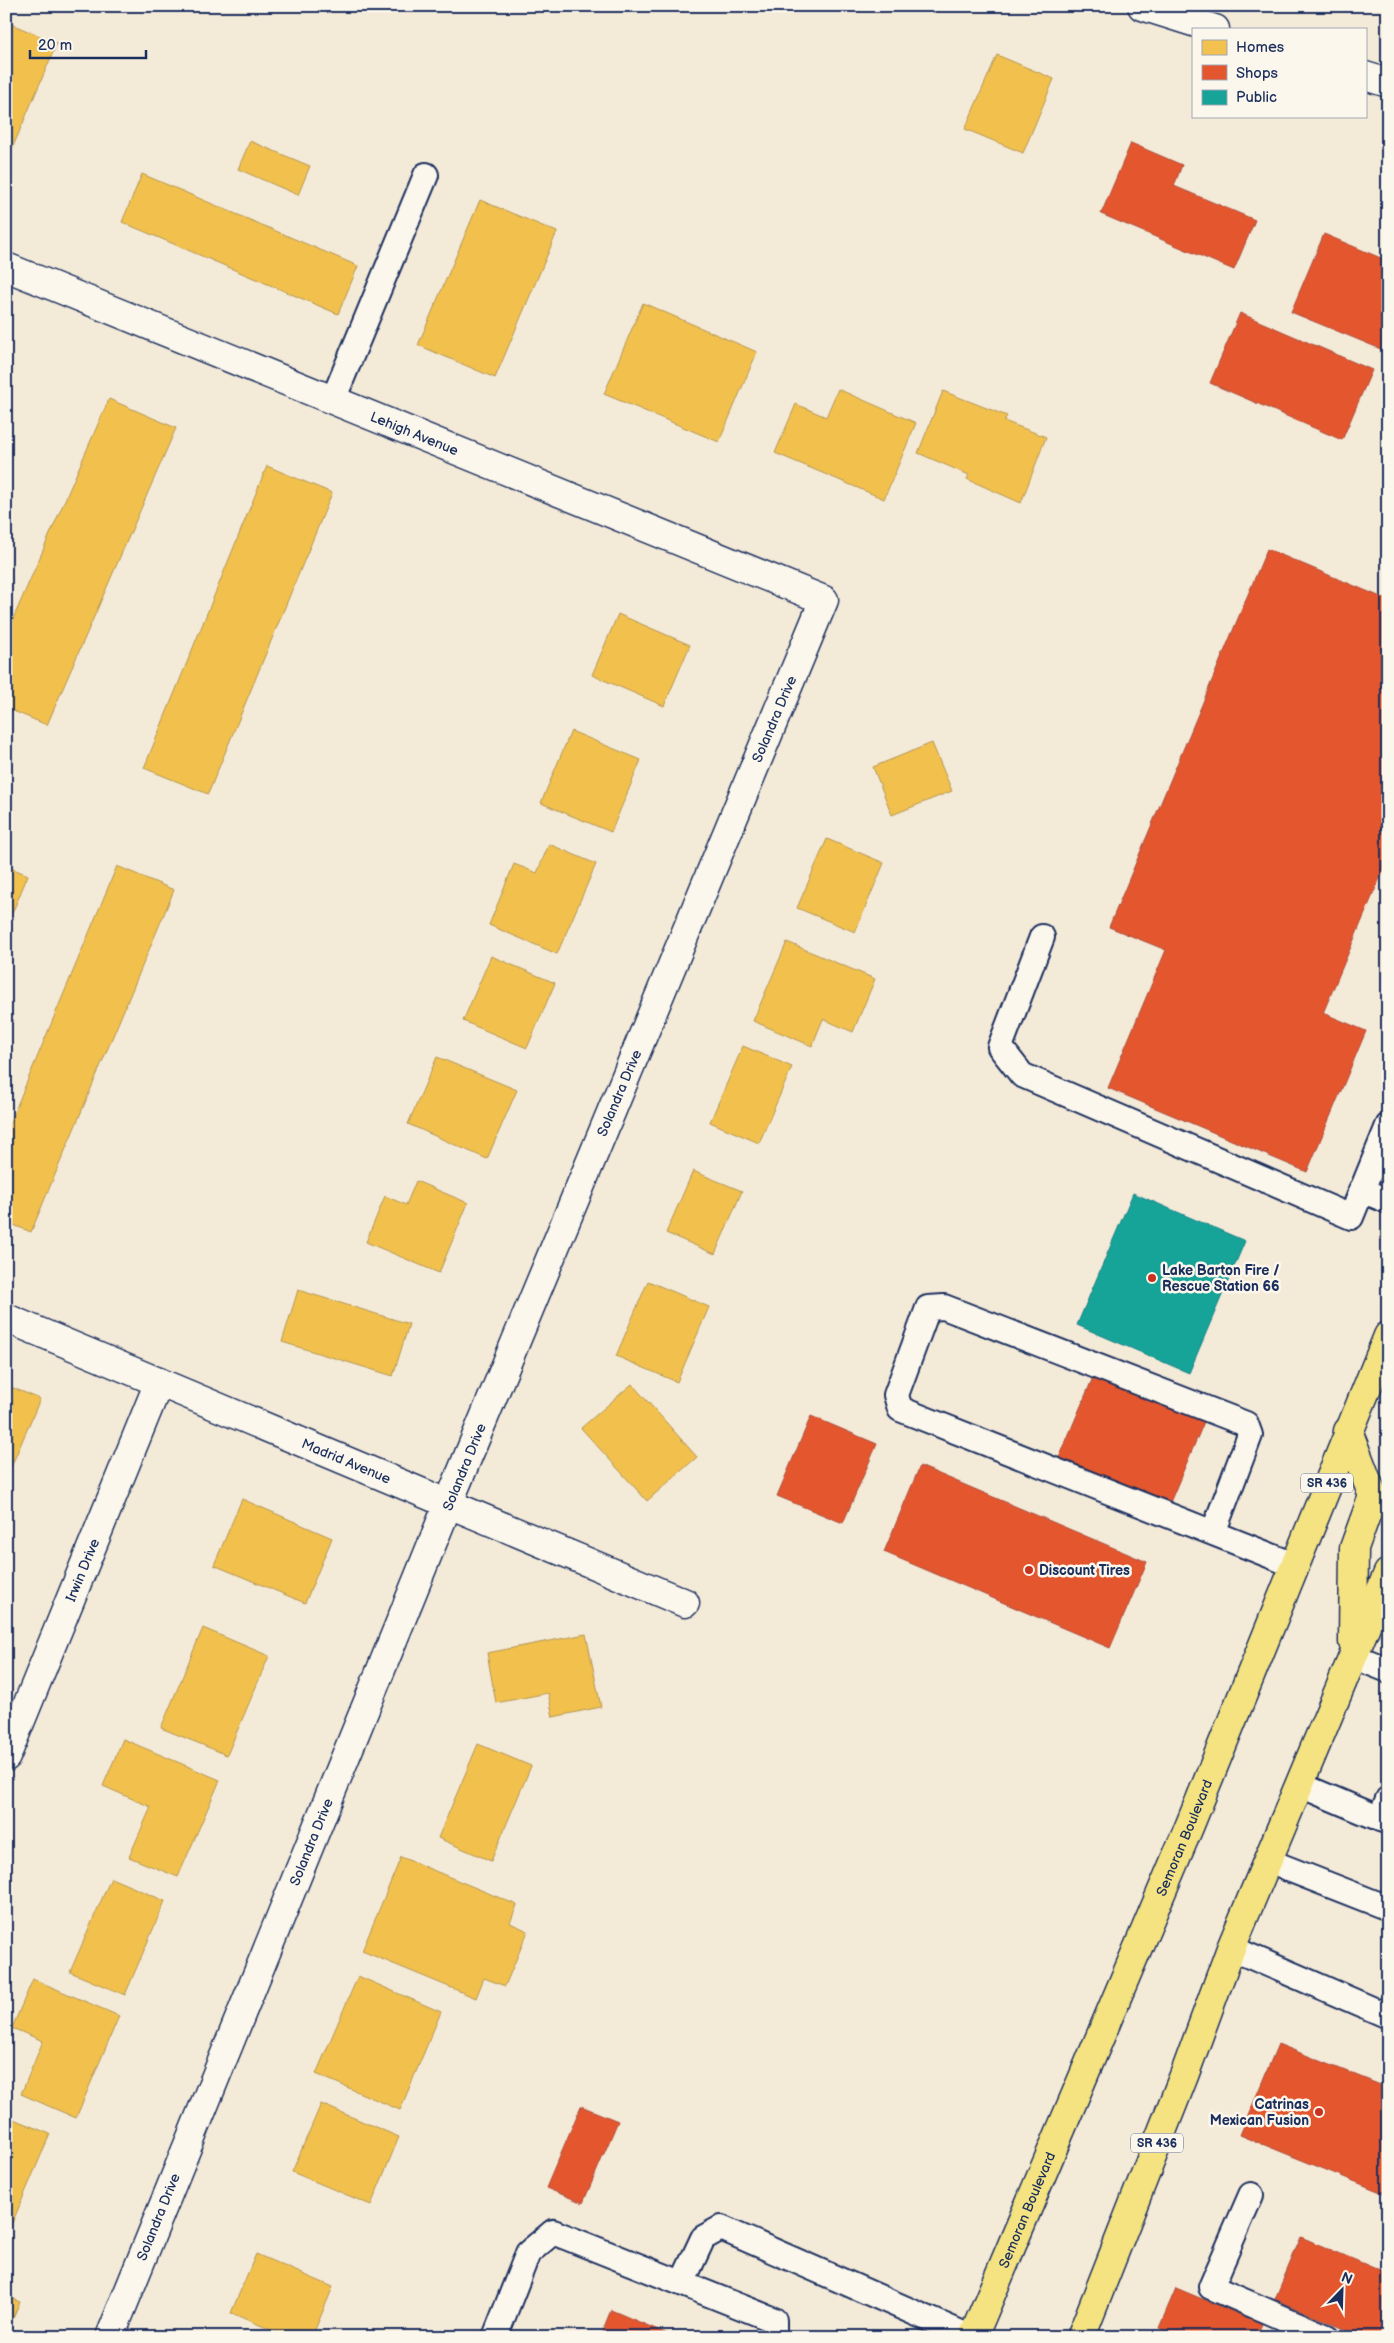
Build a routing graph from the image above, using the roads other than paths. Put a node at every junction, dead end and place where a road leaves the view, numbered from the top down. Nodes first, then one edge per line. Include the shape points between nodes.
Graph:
1 (1142, 6) edge
2 (1211, 28) edge
3 (1366, 76) edge
4 (1388, 83) edge
5 (426, 175) dead end
6 (6, 267) edge
7 (333, 400) junction
8 (824, 600) joint
9 (1042, 937) dead end
10 (1388, 1126) edge
11 (1361, 1190) junction
12 (1388, 1201) edge
13 (6, 1318) edge
14 (1388, 1336) edge
15 (159, 1382) junction
16 (1348, 1431) junction
17 (449, 1502) junction
18 (1213, 1533) junction
19 (1294, 1565) junction
20 (1388, 1573) edge
21 (685, 1603) dead end
22 (1353, 1656) junction
23 (1388, 1670) edge
24 (6, 1757) edge
25 (1300, 1785) junction
26 (1385, 1813) edge
27 (1268, 1860) junction
28 (1388, 1908) edge
29 (1231, 1948) junction
30 (1388, 2016) edge
31 (1251, 2195) dead end
32 (682, 2283) junction
33 (1315, 2334) edge
34 (110, 2337) edge
35 (495, 2337) edge
36 (774, 2337) edge
37 (972, 2337) edge
38 (1081, 2337) edge

1 - 2 street
3 - 4 street
5 - 7 lane
6 - 7 street, Lehigh Avenue
7 - 8 street, Lehigh Avenue
8 - 17 street, Solandra Drive
9 - 11 lane via 1000,1047 1022,1075 1350,1217
10 - 11 lane
11 - 12 lane
13 - 15 street, Madrid Avenue
14 - 16 main road, Semoran Boulevard / SR 436
15 - 17 street, Madrid Avenue
15 - 24 street, Irwin Drive
16 - 19 main road, Semoran Boulevard / SR 436
16 - 22 main road via 1373,1496 1354,1548
17 - 21 street, Madrid Avenue
17 - 34 street, Solandra Drive
18 - 18 lane via 900,1409 896,1395 928,1308 944,1307 1246,1424 1250,1435
18 - 19 lane
19 - 37 main road, Semoran Boulevard / SR 436 via 1189,1827
20 - 22 main road, SR 436
22 - 23 lane
22 - 25 main road, SR 436
25 - 26 lane
25 - 27 main road, SR 436
27 - 28 lane
27 - 29 main road, SR 436
29 - 30 lane
29 - 38 main road, SR 436
31 - 33 lane via 1209,2294
32 - 35 lane via 553,2232 528,2253
32 - 36 lane via 774,2320
32 - 37 lane via 703,2238 721,2228

